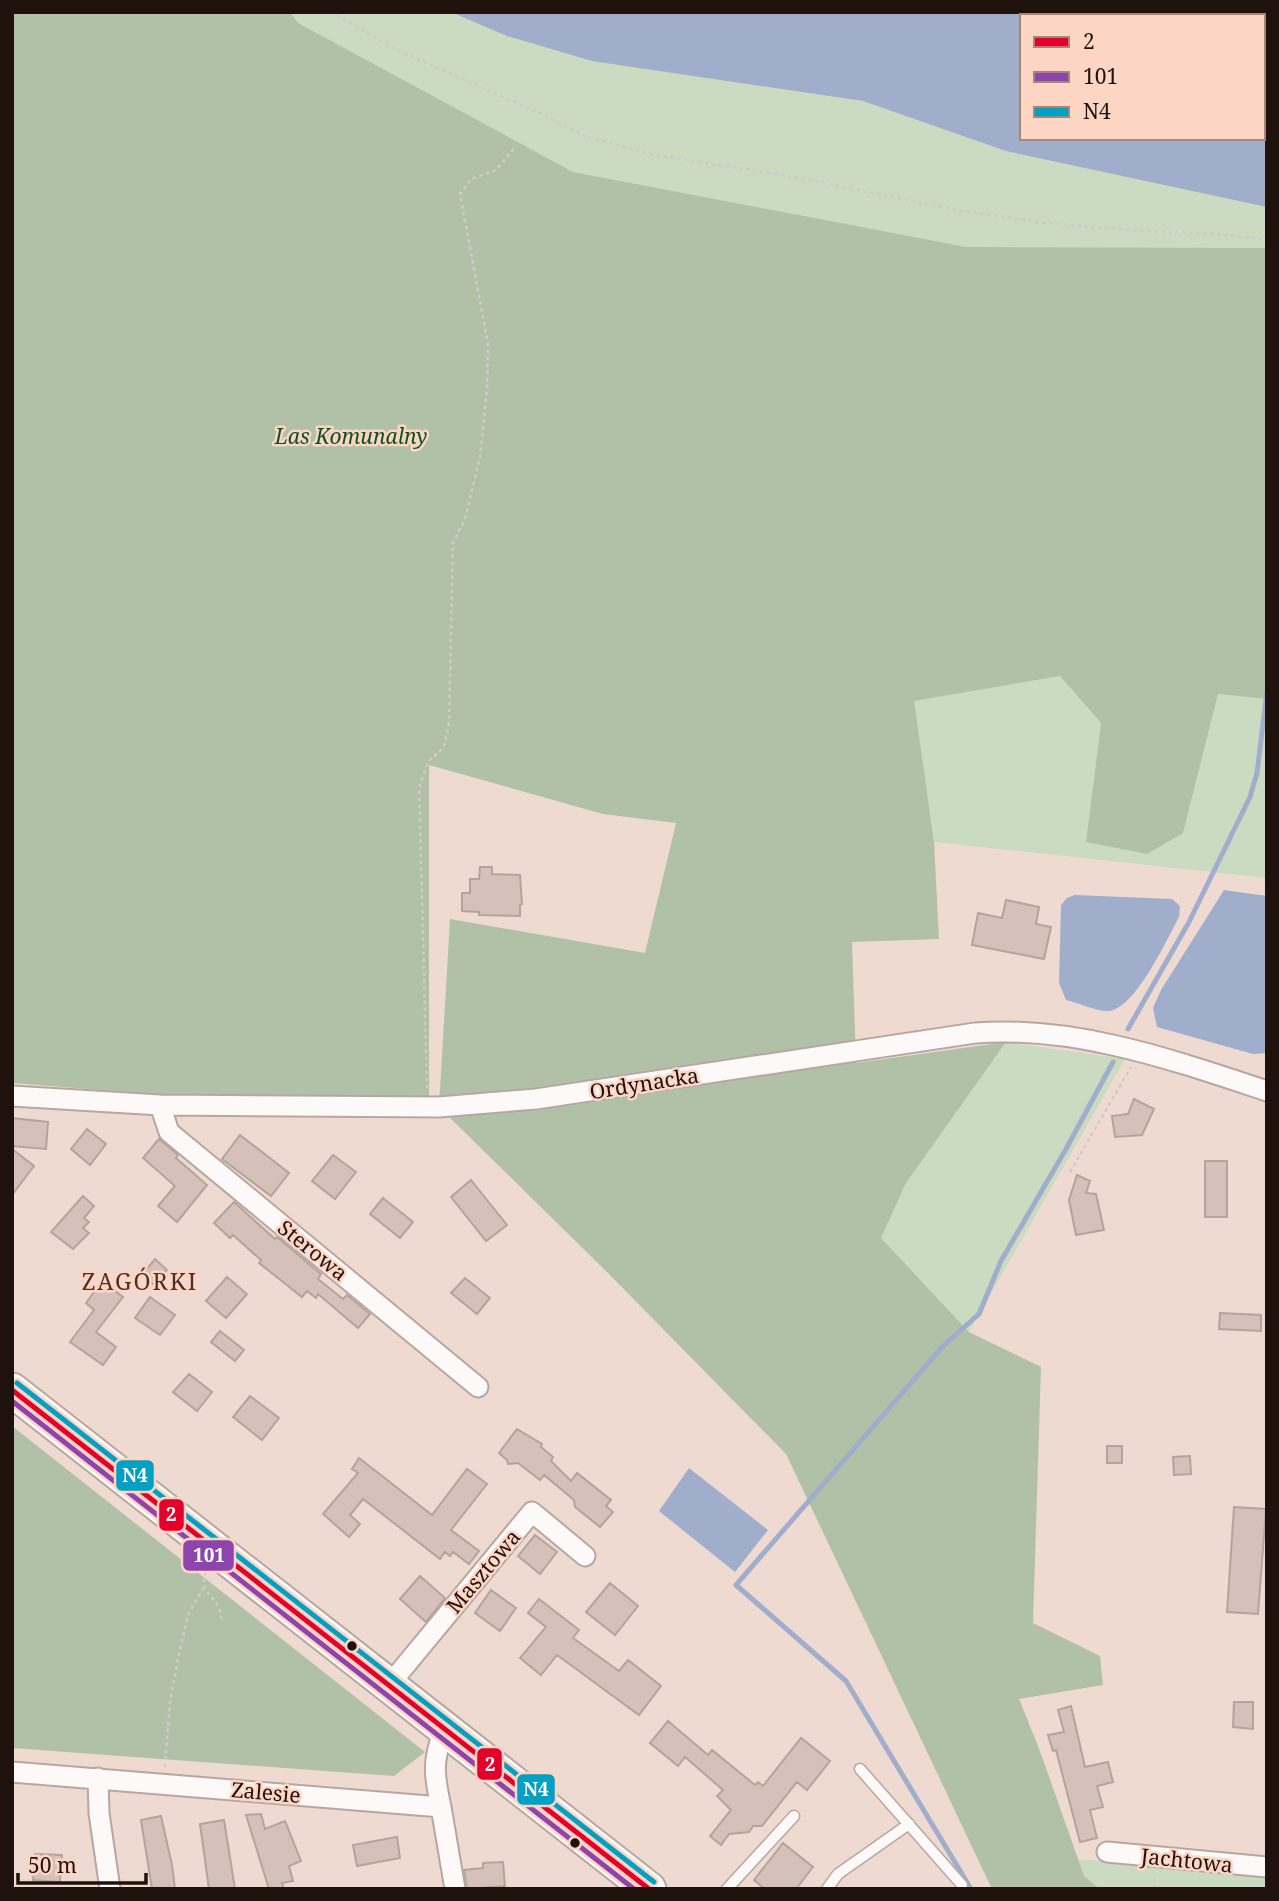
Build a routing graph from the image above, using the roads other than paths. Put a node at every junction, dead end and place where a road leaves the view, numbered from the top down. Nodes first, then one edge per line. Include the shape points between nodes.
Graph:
1 (1267, 1091) edge
2 (12, 1096) edge
3 (160, 1105) junction
4 (478, 1387) dead end
5 (12, 1390) edge
6 (585, 1556) dead end
7 (390, 1684) junction
8 (444, 1730) junction
9 (860, 1769) dead end
10 (12, 1772) edge
11 (98, 1778) junction
12 (440, 1807) junction
13 (794, 1816) dead end
14 (908, 1824) junction
15 (1107, 1852) dead end
16 (1267, 1867) edge
17 (962, 1885) dead end
18 (110, 1889) edge
19 (455, 1889) edge
20 (649, 1889) edge
21 (727, 1889) edge
22 (827, 1889) edge

1 - 3 street, Ordynacka via 1140,1052 1043,1032 998,1031 536,1099 427,1108
2 - 3 street, Ordynacka
3 - 4 street, Sterowa via 169,1132
5 - 7 highway
6 - 7 street, Masztowa via 532,1511
7 - 8 highway
8 - 12 street via 433,1773
8 - 20 highway
9 - 14 lane
10 - 11 street, Zalesie
11 - 12 street, Zalesie
11 - 18 street
12 - 19 street
13 - 21 lane
14 - 17 lane
14 - 22 lane via 838,1874
15 - 16 street, Jachtowa

